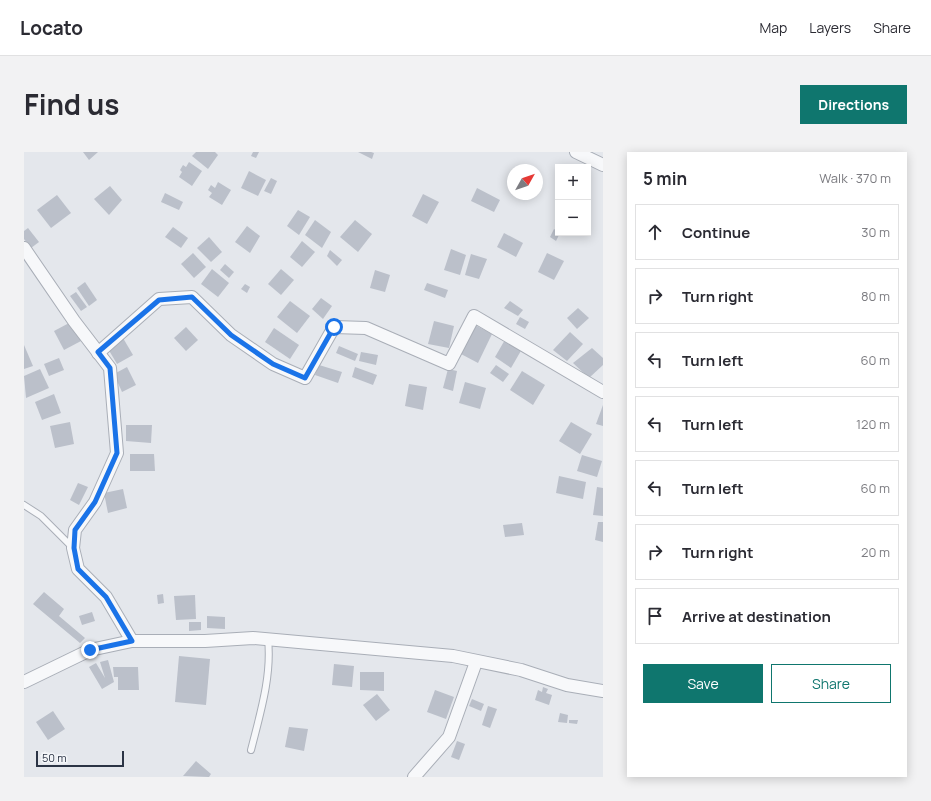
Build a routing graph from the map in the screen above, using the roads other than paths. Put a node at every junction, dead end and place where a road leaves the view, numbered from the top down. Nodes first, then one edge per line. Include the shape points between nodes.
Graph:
1 (576, 152) edge
2 (603, 165) edge
3 (24, 248) edge
4 (98, 352) junction
5 (603, 392) edge
6 (24, 506) edge
7 (74, 548) junction
8 (268, 639) junction
9 (132, 641) junction
10 (476, 662) junction
11 (24, 682) edge
12 (603, 691) edge
13 (251, 750) dead end
14 (414, 777) edge

1 - 2 street
3 - 4 street
4 - 5 street via 159,300 192,297 231,335 273,364 305,378 334,327 366,328 449,364 474,316
4 - 7 street via 110,368 117,453 95,502 75,530
6 - 7 lane via 41,516
7 - 9 street via 78,569 106,597
8 - 9 street
8 - 10 street via 453,656
8 - 13 lane via 270,659
9 - 11 street via 90,650
10 - 12 street via 521,670 567,685
10 - 14 street via 449,737

